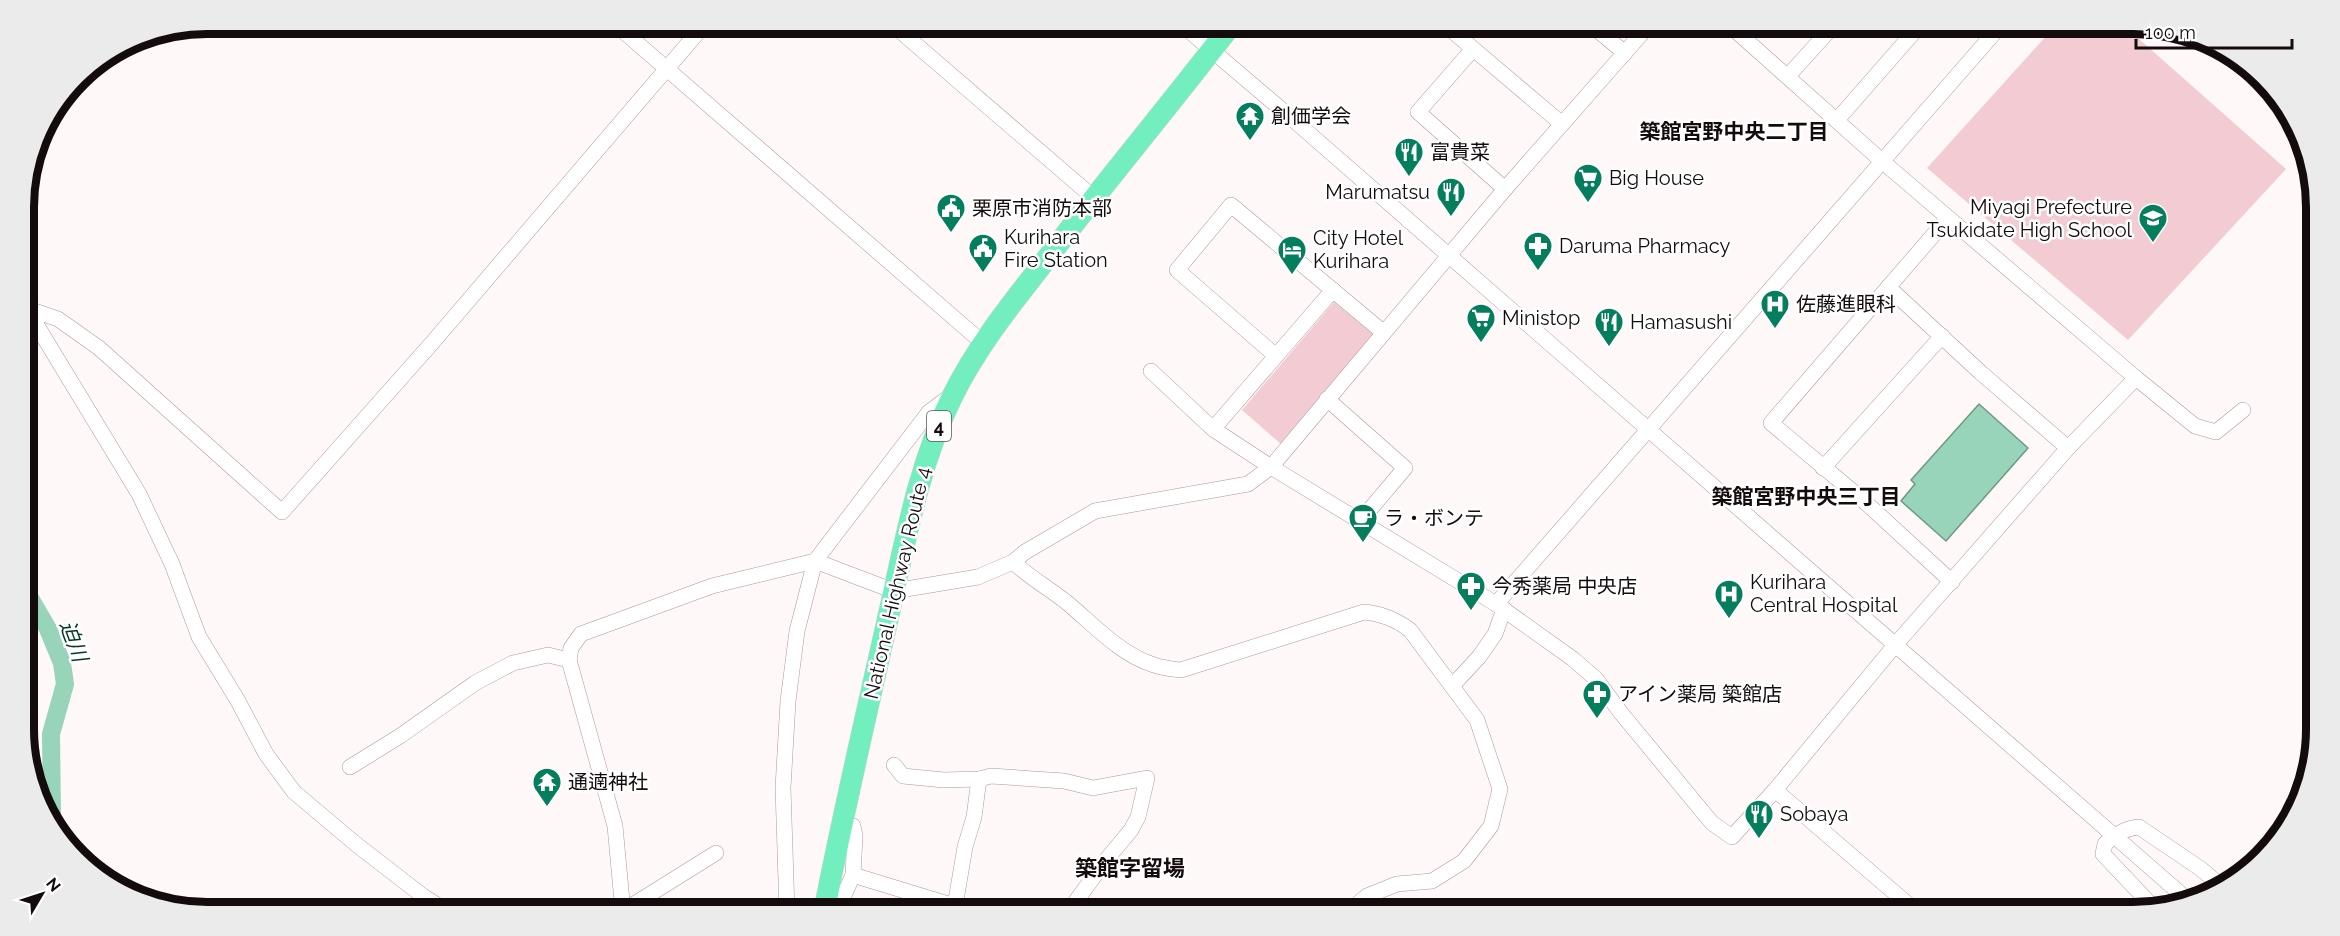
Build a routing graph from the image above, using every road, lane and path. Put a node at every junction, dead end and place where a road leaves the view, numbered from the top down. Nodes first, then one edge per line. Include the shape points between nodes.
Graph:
1 (627, 35) edge
2 (696, 35) edge
3 (905, 35) edge
4 (1193, 35) edge
5 (1223, 35) edge
6 (1456, 35) edge
7 (1603, 35) edge
8 (1640, 35) edge
9 (1745, 35) edge
10 (1825, 35) edge
11 (1911, 35) edge
12 (1991, 35) edge
13 (1473, 50) junction
14 (1211, 51) junction
15 (1624, 53) junction
16 (667, 70) junction
17 (1788, 76) junction
18 (1837, 120) junction
19 (1562, 124) junction
20 (1883, 162) junction
21 (1505, 189) junction
22 (1094, 198) junction
23 (1948, 218) junction
24 (1449, 256) junction
25 (1888, 287) junction
26 (1333, 290) junction
27 (35, 310) edge
28 (35, 322) edge
29 (1384, 333) junction
30 (1942, 336) junction
31 (982, 343) junction
32 (1276, 356) junction
33 (1151, 371) dead end
34 (2136, 378) junction
35 (953, 395) junction
36 (1327, 399) junction
37 (2243, 410) dead end
38 (1213, 429) junction
39 (1647, 429) junction
40 (2068, 448) junction
41 (1272, 467) junction
42 (1823, 468) junction
43 (1361, 520) junction
44 (815, 561) junction
45 (1013, 562) junction
46 (1952, 582) junction
47 (894, 591) junction
48 (1500, 606) junction
49 (1896, 644) junction
50 (569, 660) junction
51 (1452, 686) junction
52 (894, 765) dead end
53 (350, 767) dead end
54 (979, 779) junction
55 (1775, 790) junction
56 (841, 823) junction
57 (2114, 835) junction
58 (716, 853) dead end
59 (853, 875) junction
60 (2214, 880) edge
61 (2181, 894) edge
62 (1361, 901) edge
63 (1904, 901) edge
64 (2148, 901) edge
65 (434, 902) edge
66 (622, 902) edge
67 (638, 902) edge
68 (787, 902) edge
69 (826, 902) edge
70 (841, 902) edge
71 (941, 902) edge
72 (956, 902) edge
73 (1076, 902) edge

1 - 16 street
2 - 16 street
3 - 22 street
4 - 14 street
5 - 14 highway, National Highway Route 4 / 4
6 - 13 street
7 - 15 street
8 - 15 street
9 - 17 street
10 - 17 street
11 - 18 street
12 - 20 street
13 - 19 street
13 - 21 street via 1418,112
14 - 22 highway, National Highway Route 4 / 4
14 - 24 street
15 - 19 street
16 - 27 street via 282,512 99,348 58,319
16 - 31 street
17 - 18 street
18 - 20 street
19 - 21 street
20 - 23 street
20 - 39 street
21 - 24 street
22 - 31 highway, National Highway Route 4 / 4
23 - 25 street
23 - 34 street
24 - 29 street
24 - 39 street
25 - 30 street
25 - 42 street via 1772,423
26 - 29 street
26 - 32 street
26 - 32 street via 1231,205 1177,270
28 - 65 street via 139,494 172,564 199,637 266,753 294,792
29 - 36 street
30 - 40 street
30 - 42 street
31 - 35 highway, National Highway Route 4 / 4
32 - 38 street
33 - 38 street
34 - 37 street via 2195,426 2216,432
34 - 40 street
35 - 44 street via 929,411
35 - 47 highway, National Highway Route 4 / 4 via 927,456
36 - 41 street
36 - 43 street via 1405,468
38 - 41 street
39 - 48 street
39 - 49 street
40 - 46 street
41 - 43 street
41 - 45 street via 1248,484 1095,511
42 - 46 street
43 - 48 street
44 - 47 street
44 - 50 street via 712,586 580,634
44 - 68 street via 797,631 788,701 783,788
45 - 47 street via 978,577
45 - 51 street via 1110,639 1154,665 1181,670 1364,612 1395,620 1410,630
46 - 49 street
47 - 56 highway, National Highway Route 4 / 4
48 - 51 street via 1495,634
48 - 55 street via 1596,679 1712,824 1732,837
49 - 55 street
49 - 57 street
50 - 53 street via 548,655 513,663 475,683
50 - 66 street via 615,826
51 - 62 street via 1477,720 1500,789 1491,826 1464,861 1432,881 1397,884
52 - 54 street via 903,776
54 - 72 street
54 - 73 street via 991,776 1064,781 1093,788 1147,778 1131,830
55 - 63 street
56 - 59 street via 853,825
56 - 69 highway, National Highway Route 4 / 4
57 - 60 street via 2139,827
57 - 61 street
57 - 64 street via 2104,844 2103,854
58 - 67 street
59 - 70 street
59 - 71 street

